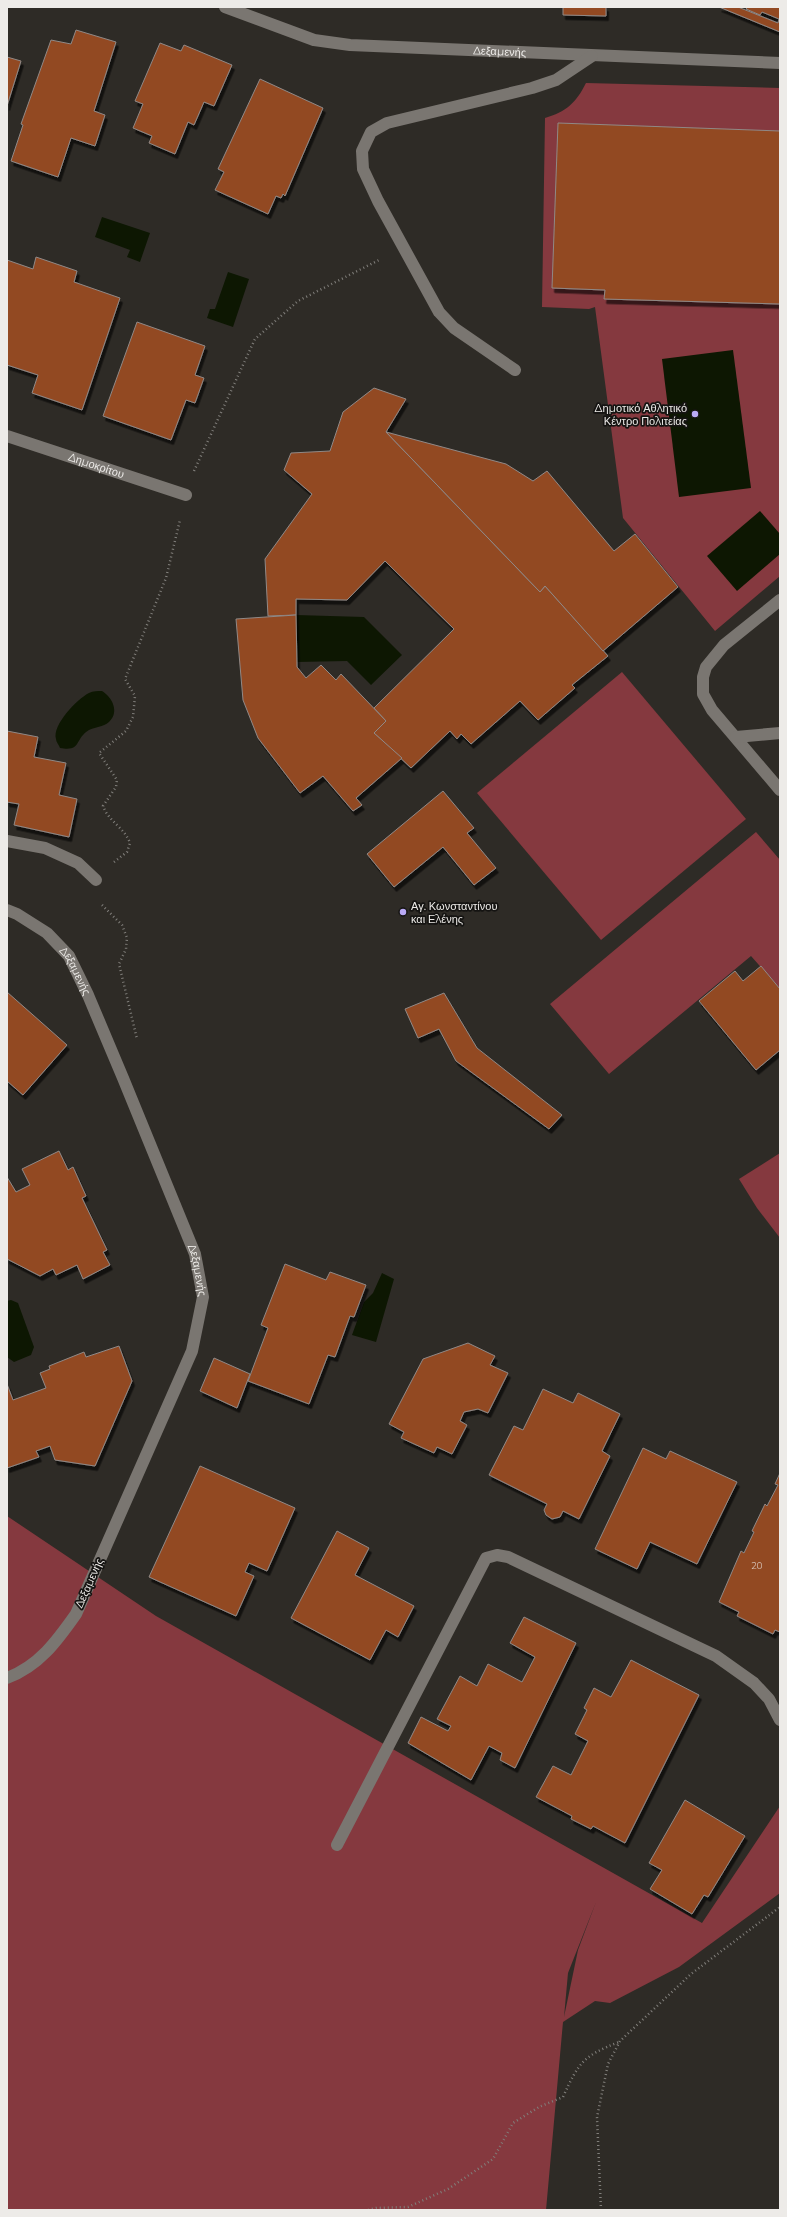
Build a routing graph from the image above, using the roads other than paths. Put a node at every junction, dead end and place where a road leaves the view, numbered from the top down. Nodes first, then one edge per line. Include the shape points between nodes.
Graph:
1 (226, 7) edge
2 (592, 56) junction
3 (780, 63) edge
4 (516, 370) dead end
5 (7, 436) edge
6 (186, 495) road end
7 (780, 600) edge
8 (780, 733) edge
9 (736, 737) junction
10 (780, 790) edge
11 (7, 841) edge
12 (96, 880) road end
13 (7, 910) edge
14 (7, 1678) edge
15 (780, 1720) edge
16 (337, 1845) dead end

1 - 2 street, Δεξαμενής via 314,40 350,45
2 - 3 street, Δεξαμενής
2 - 4 street via 556,80 532,88 387,123 371,132 362,151 363,169 378,201 439,312 454,328
5 - 6 street, Δημοκρίτου
7 - 9 street via 724,645 706,666 703,694 712,710
8 - 9 street
9 - 10 street
11 - 12 street via 45,848 78,863
13 - 14 street, Δεξαμενής via 47,933 68,956 88,995 192,1247 203,1297 192,1351 76,1614 53,1646 23,1672
15 - 16 street via 769,1699 754,1683 716,1656 508,1557 497,1555 486,1558

